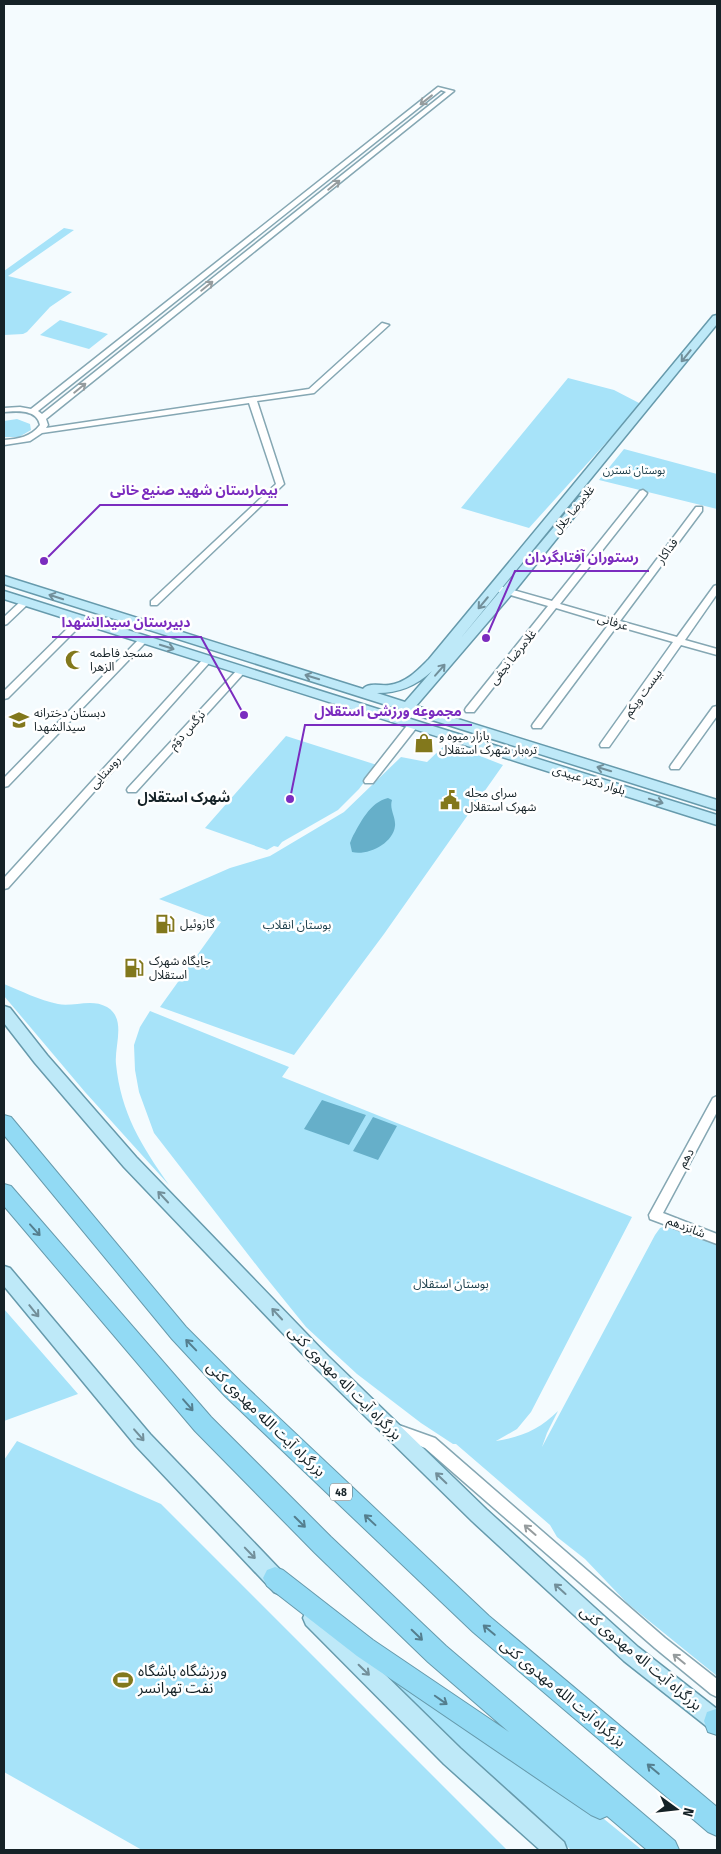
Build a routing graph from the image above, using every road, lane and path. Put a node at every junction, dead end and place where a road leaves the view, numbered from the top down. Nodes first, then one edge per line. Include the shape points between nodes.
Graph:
1 (717, 318) edge
2 (384, 325) dead end
3 (717, 333) edge
4 (253, 401) junction
5 (4, 410) edge
6 (33, 411) junction
7 (42, 418) junction
8 (41, 430) junction
9 (4, 442) edge
10 (643, 493) dead end
11 (698, 508) dead end
12 (4, 580) edge
13 (505, 586) junction
14 (717, 588) edge
15 (4, 595) edge
16 (25, 602) junction
17 (557, 602) junction
18 (154, 603) dead end
19 (81, 620) junction
20 (616, 620) junction
21 (4, 622) edge
22 (682, 639) junction
23 (143, 640) junction
24 (717, 645) edge
25 (717, 652) edge
26 (207, 660) junction
27 (241, 671) junction
28 (338, 686) junction
29 (4, 696) edge
30 (408, 707) junction
31 (717, 709) edge
32 (470, 710) dead end
33 (398, 720) junction
34 (412, 725) junction
35 (537, 726) dead end
36 (605, 745) dead end
37 (675, 767) dead end
38 (369, 781) dead end
39 (4, 784) edge
40 (132, 790) dead end
41 (717, 805) edge
42 (717, 820) edge
43 (4, 885) edge
44 (4, 1012) edge
45 (717, 1101) edge
46 (4, 1122) edge
47 (4, 1192) edge
48 (655, 1215) joint
49 (717, 1239) edge
50 (4, 1273) edge
51 (390, 1428) junction
52 (275, 1578) junction
53 (717, 1689) edge
54 (717, 1722) edge
55 (717, 1823) edge
56 (662, 1847) edge
57 (556, 1850) edge

1 -> 13 main road, غلامرضا جلال
2 - 4 street via 312,391
3 - 13 main road, غلامرضا جلال
4 - 8 street
4 - 18 street via 280,484
5 - 6 street
6 - 7 street
7 -> 6 street via 451,91 440,88
7 - 8 street via 44,425
8 - 9 street via 26,440
10 - 17 street, غلامرضا نجفی
11 - 20 street, فداکار
28 -> 12 main road, بلوار دکتر عبیدی
13 - 17 street, عرفانی
13 -> 28 main road, غلامرضا جلال via 414,681 386,690
30 -> 13 main road, غلامرضا جلال
14 - 22 street, بیست ویکم
15 - 16 main road, بلوار دکتر عبیدی
16 - 19 main road, بلوار دکتر عبیدی
16 - 21 street
17 - 20 street, عرفانی
17 - 32 street, غلامرضا نجفی
19 - 23 main road, بلوار دکتر عبیدی
19 - 29 street
20 - 22 street, عرفانی
20 - 35 street, فداکار
22 - 24 street, عرفانی
22 - 25 street, عرفانی
22 - 36 street, بیست ویکم
23 -> 26 main road, بلوار دکتر عبیدی
23 - 39 street
26 - 27 main road, بلوار دکتر عبیدی
26 - 43 street, روستایی
27 - 33 main road, بلوار دکتر عبیدی
27 - 40 street, نرگس دوّم
28 - 30 main road, بلوار دکتر عبیدی
30 - 33 main road, غلامرضا جلال
41 -> 30 main road, بلوار دکتر عبیدی
31 - 37 street
33 - 34 main road, بلوار دکتر عبیدی
34 - 38 street
34 -> 42 main road, بلوار دکتر عبیدی
51 -> 44 main road, بزرگراه آیت اله مهدوی کنی via 143,1176
45 - 48 street, دهم
55 -> 46 highway, بزرگراه آیت الله مهدوی کنی / 48 via 481,1624 233,1389 179,1332
47 -> 56 highway via 204,1424 323,1545 437,1654
48 - 49 street, شانزدهم
50 -> 52 main road via 143,1440
53 -> 51 street via 430,1443
54 -> 51 main road, بزرگراه آیت اله مهدوی کنی via 631,1654 479,1516
52 -> 56 highway via 365,1648
52 -> 57 main road via 452,1756

